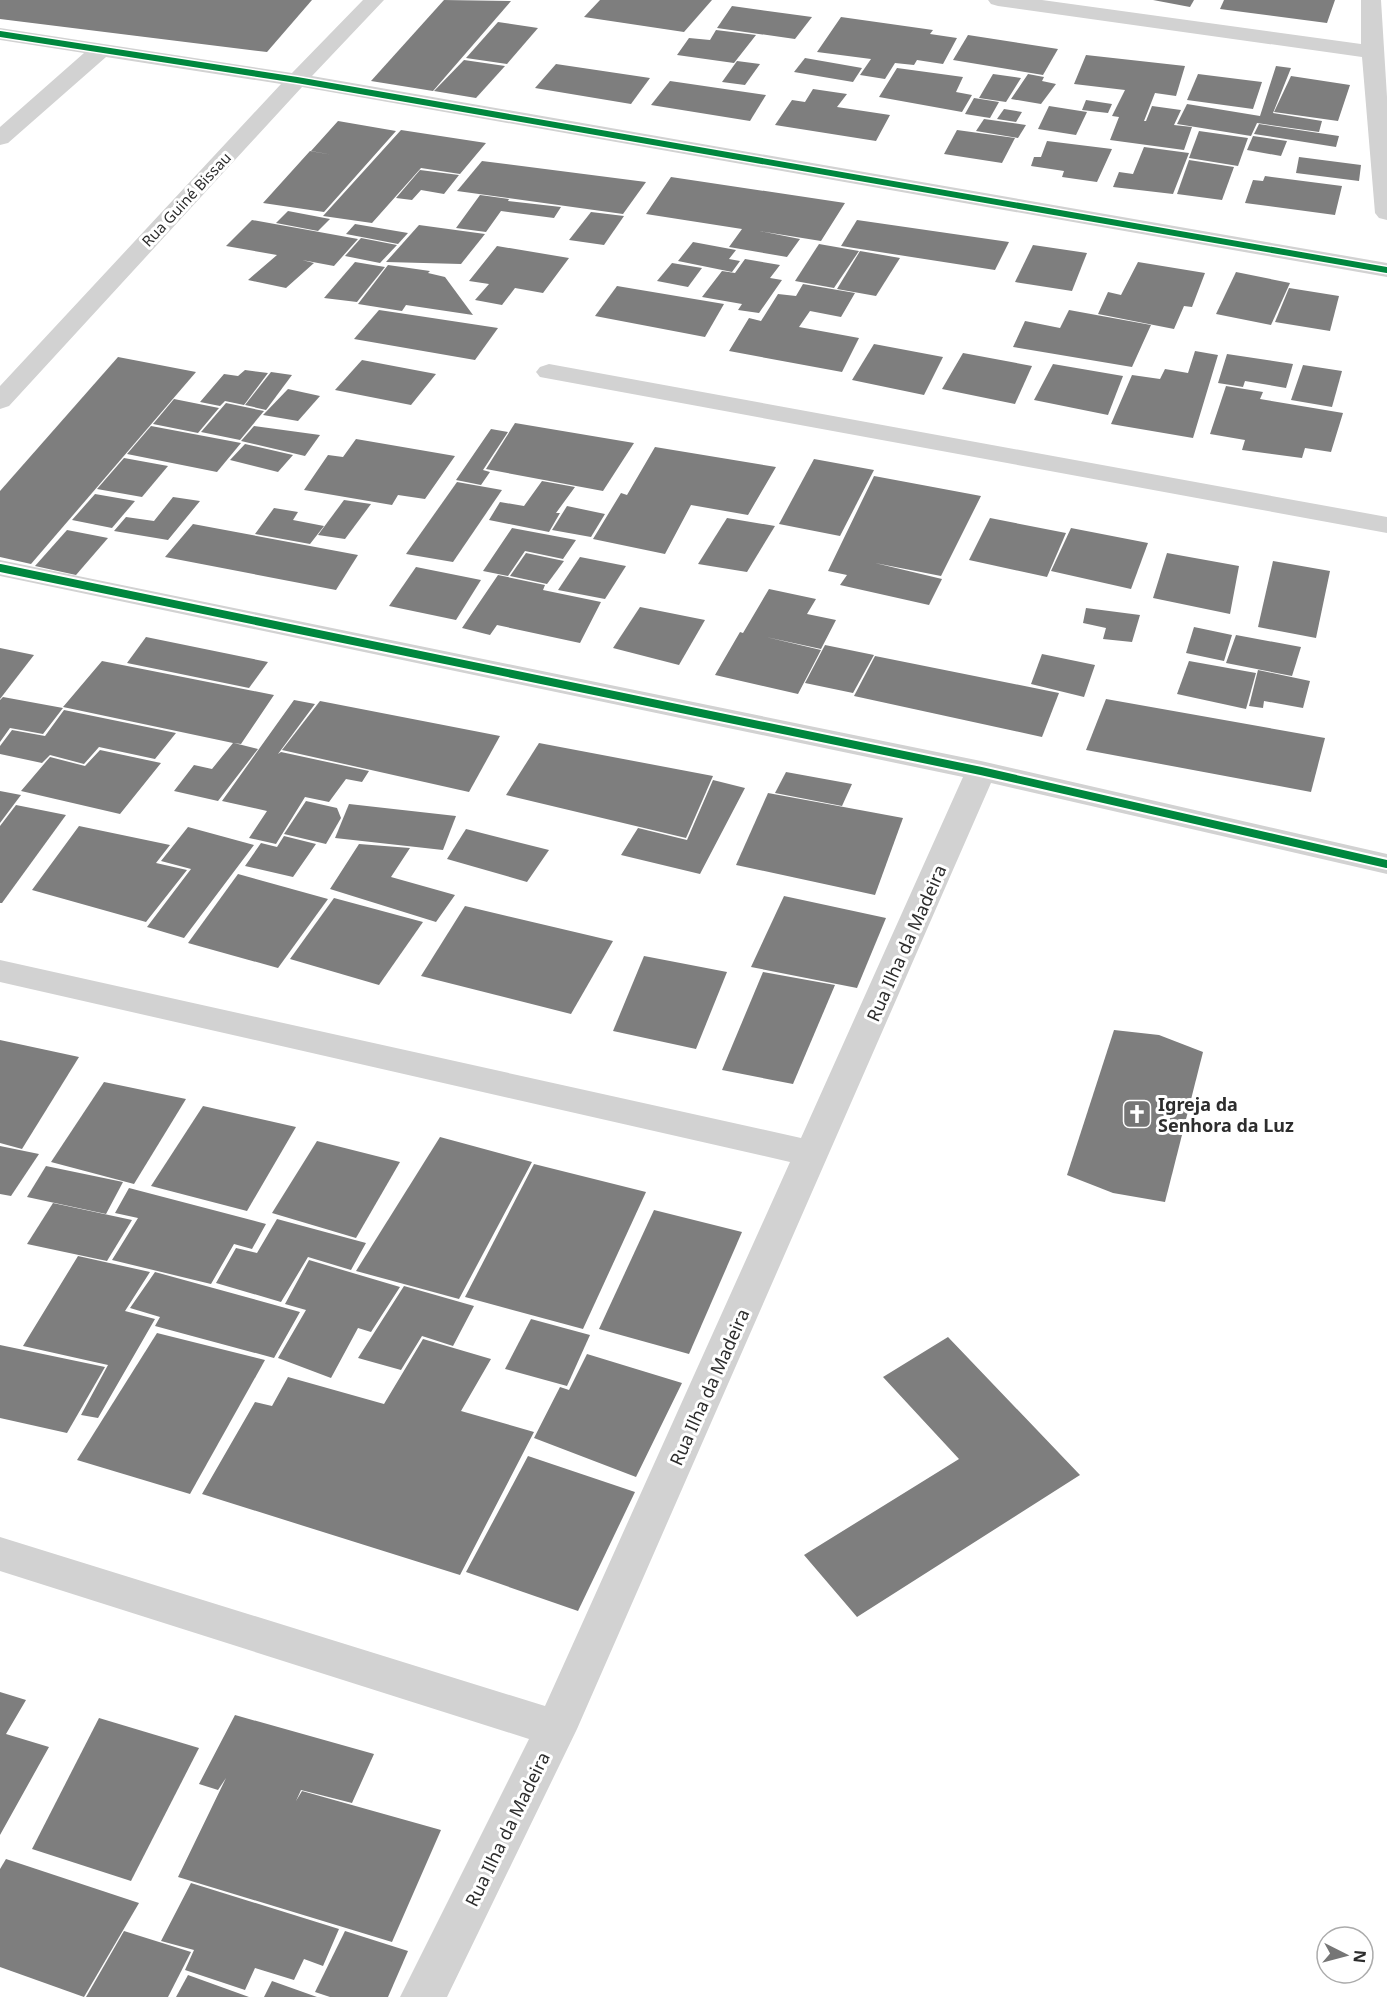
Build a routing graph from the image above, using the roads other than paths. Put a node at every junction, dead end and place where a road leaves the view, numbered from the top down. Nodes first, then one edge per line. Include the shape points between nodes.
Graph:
1 (374, 0) edge
2 (998, 0) edge
3 (1371, 0) edge
4 (0, 34) edge
5 (102, 49) junction
6 (1372, 52) junction
7 (297, 80) junction
8 (0, 138) edge
9 (1387, 213) edge
10 (1387, 270) edge
11 (549, 372) dead end
12 (0, 400) edge
13 (1387, 525) edge
14 (0, 568) edge
15 (981, 771) junction
16 (1387, 864) edge
17 (0, 971) edge
18 (813, 1154) junction
19 (0, 1554) edge
20 (556, 1729) junction
21 (423, 1997) edge

1 - 7 street, Rua Guiné Bissau
2 - 6 street
3 - 6 street
4 - 5 street
5 - 7 street
5 - 8 street
6 - 9 street
7 - 10 street
7 - 12 street, Rua Guiné Bissau
11 - 13 street
14 - 15 street
15 - 16 street
15 - 18 street, Rua Ilha da Madeira
17 - 18 street
18 - 20 street, Rua Ilha da Madeira
19 - 20 street
20 - 21 street, Rua Ilha da Madeira

